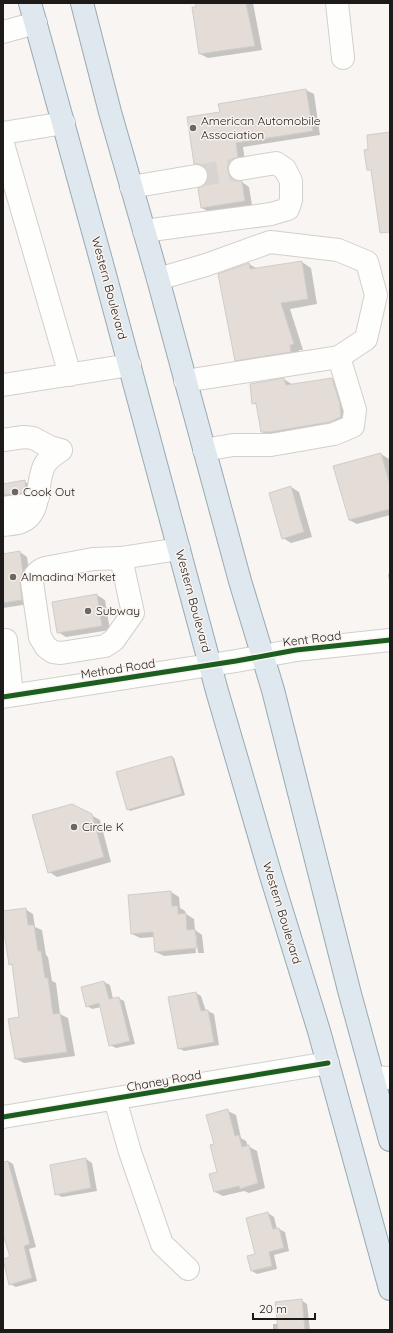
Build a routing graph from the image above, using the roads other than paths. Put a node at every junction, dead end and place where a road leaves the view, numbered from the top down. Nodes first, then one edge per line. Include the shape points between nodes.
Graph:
1 (82, 3) edge
2 (336, 3) edge
3 (33, 13) edge
4 (3, 32) edge
5 (343, 58) dead end
6 (64, 123) junction
7 (3, 133) edge
8 (3, 144) edge
9 (240, 168) tunnel mouth
10 (196, 176) tunnel mouth
11 (131, 187) junction
12 (144, 231) junction
13 (158, 279) junction
14 (338, 357) junction
15 (130, 365) junction
16 (70, 375) junction
17 (185, 381) junction
18 (3, 385) edge
19 (3, 440) edge
20 (204, 450) junction
21 (38, 497) junction
22 (3, 508) edge
23 (3, 524) edge
24 (179, 549) junction
25 (121, 558) junction
26 (390, 640) edge
27 (3, 641) edge
28 (105, 646) junction
29 (61, 653) junction
30 (262, 656) junction
31 (236, 661) joint
32 (210, 665) junction
33 (110, 680) junction
34 (67, 687) junction
35 (7, 696) edge
36 (328, 1063) junction
37 (382, 1077) edge
38 (115, 1099) junction
39 (3, 1117) edge
40 (390, 1140) edge
41 (188, 1269) dead end
42 (390, 1290) edge

1 - 11 main road
2 - 5 street
3 - 4 street
3 - 6 main road, Western Boulevard
6 - 7 street
6 - 15 main road, Western Boulevard
8 - 16 street
9 - 12 street via 276,163 285,169 291,181 291,200 288,209 271,214
10 - 11 street
11 - 12 main road
12 - 13 main road
13 - 14 street via 206,266 270,242 338,250 367,262 376,295 366,339
13 - 17 main road
14 - 17 street
14 - 20 street via 355,410 352,426 334,434 271,445 233,445
15 - 16 street
15 - 24 main road, Western Boulevard
16 - 18 street
17 - 20 main road
19 - 21 street via 33,438 61,450 45,464 40,476
20 - 30 main road
21 - 22 street via 27,504
21 - 23 street via 30,517 21,522
24 - 25 street
24 - 32 main road, Western Boulevard
25 - 28 street via 133,613 114,640
25 - 29 street via 45,568 34,576 32,582 40,637 49,650
26 - 30 street, Kent Road
27 - 35 street via 6,640
28 - 29 street
28 - 33 street
29 - 34 street
30 - 31 street, Kent Road
30 - 37 main road via 275,698 348,987
31 - 32 street, Method Road
32 - 33 street, Method Road
32 - 36 main road, Western Boulevard
33 - 34 street, Method Road
34 - 35 street, Method Road
36 - 38 street, Chaney Road
36 - 42 main road, Western Boulevard
37 - 40 main road
38 - 39 street, Chaney Road
38 - 41 street via 130,1152 162,1244

